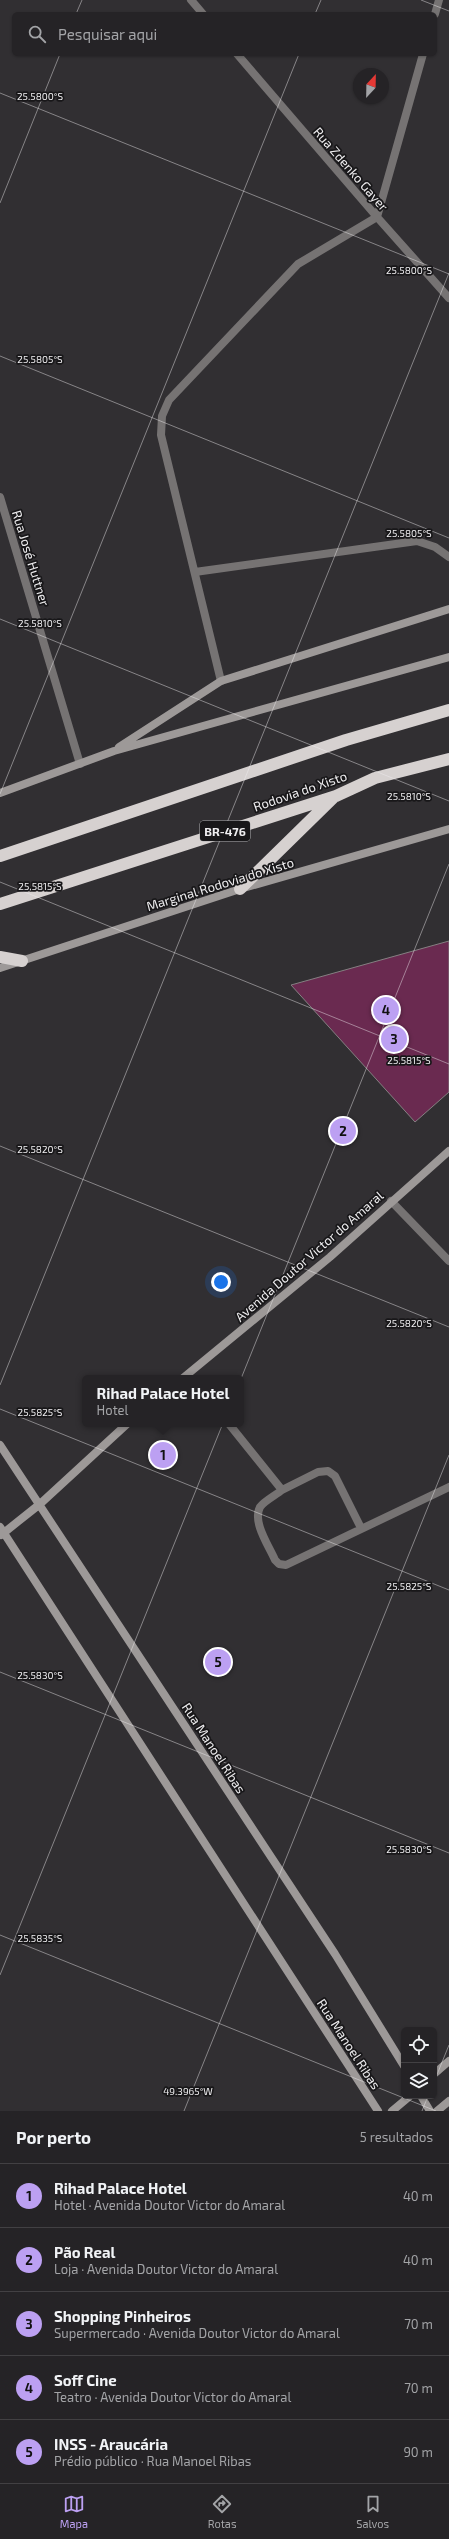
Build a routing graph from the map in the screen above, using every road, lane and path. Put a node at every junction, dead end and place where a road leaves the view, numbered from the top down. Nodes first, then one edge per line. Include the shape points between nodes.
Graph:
1 (191, 0) edge
2 (439, 0) edge
3 (201, 12) edge
4 (436, 12) edge
5 (239, 56) edge
6 (422, 56) edge
7 (377, 217) junction
8 (449, 298) edge
9 (0, 497) edge
10 (449, 556) edge
11 (195, 572) junction
12 (449, 610) edge
13 (449, 657) edge
14 (221, 681) junction
15 (449, 710) edge
16 (114, 751) junction
17 (449, 759) edge
18 (80, 764) junction
19 (0, 793) edge
20 (336, 796) junction
21 (449, 829) edge
22 (0, 856) edge
23 (240, 889) junction
24 (0, 904) edge
25 (0, 957) edge
26 (22, 961) junction
27 (0, 968) edge
28 (449, 1151) edge
29 (391, 1201) junction
30 (449, 1261) edge
31 (188, 1375) edge
32 (123, 1427) edge
33 (231, 1427) edge
34 (0, 1445) edge
35 (449, 1487) edge
36 (282, 1490) junction
37 (40, 1504) junction
38 (361, 1528) junction
39 (1, 1531) edge
40 (449, 2061) edge
41 (402, 2063) edge
42 (437, 2071) edge
43 (406, 2099) edge
44 (423, 2099) edge
45 (449, 2101) edge
46 (378, 2111) edge
47 (392, 2111) edge
48 (430, 2111) edge
49 (437, 2111) edge

1 - 3 street
2 - 4 street
5 - 7 street, Rua Zdenko Gayer
6 - 7 street
7 - 8 street, Rua Zdenko Gayer
7 - 11 street via 298,264 170,400 162,416 161,435
9 - 18 street, Rua José Huttner
10 - 11 street via 435,547 417,542
11 - 14 street
12 - 14 main road
13 - 16 main road
14 - 16 main road
15 - 22 highway via 346,740
16 - 18 main road
17 - 20 highway, Rodovia do Xisto / BR-476 via 375,778
18 - 19 main road
20 - 23 highway
20 - 24 highway, Rodovia do Xisto / BR-476
21 - 23 main road, Marginal Rodovia do Xisto
23 - 26 main road, Marginal Rodovia do Xisto
25 - 26 highway
26 - 27 main road, Marginal Rodovia do Xisto
28 - 29 main road, Avenida Doutor Victor do Amaral
29 - 30 street
29 - 31 main road, Avenida Doutor Victor do Amaral via 330,1257
32 - 37 main road
33 - 36 street
34 - 37 main road, Rua Manoel Ribas
35 - 38 street
36 - 38 street via 318,1472 328,1470 335,1476
36 - 38 street via 260,1507 258,1515 259,1524 279,1564 286,1565
37 - 39 main road
37 - 41 main road, Rua Manoel Ribas
39 - 46 main road, Rua Manoel Ribas
40 - 42 main road
43 - 47 main road
44 - 48 main road
45 - 49 main road

